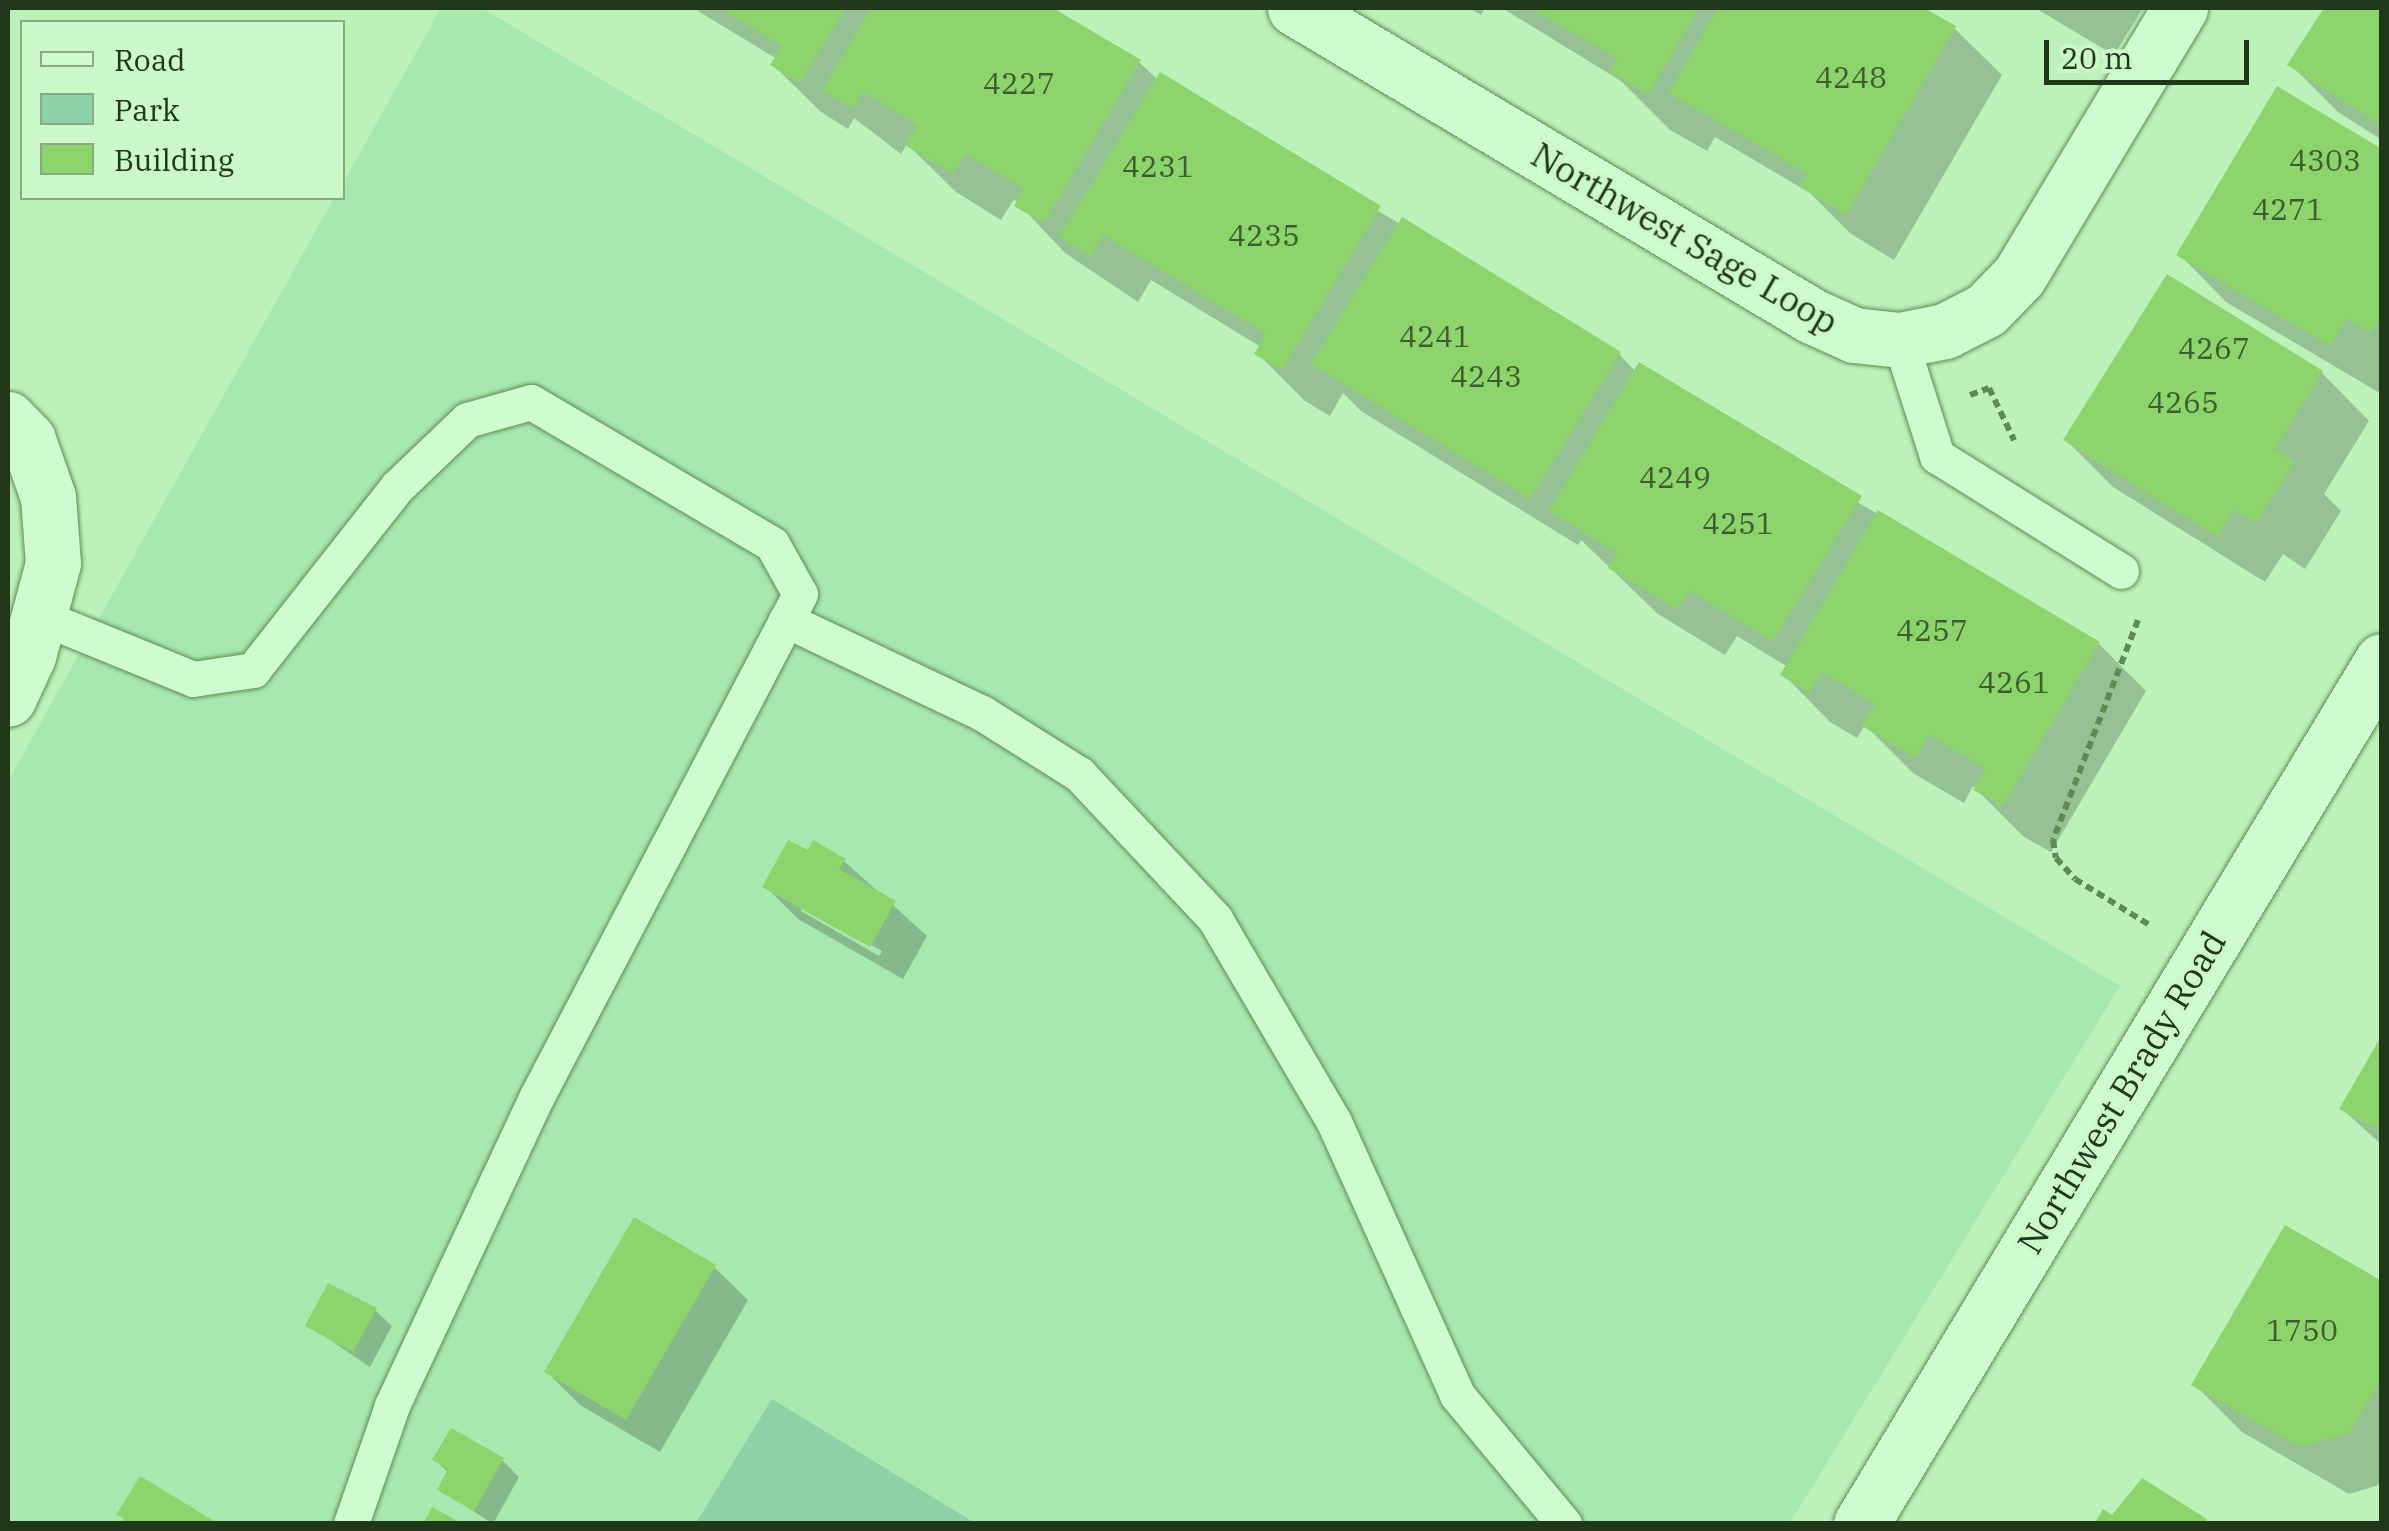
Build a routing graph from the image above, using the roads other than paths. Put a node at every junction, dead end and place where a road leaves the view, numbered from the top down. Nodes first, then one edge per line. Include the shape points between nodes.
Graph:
1 (1295, 8) edge
2 (2180, 8) edge
3 (1923, 336) junction
4 (18, 430) edge
5 (2121, 571) dead end
6 (39, 616) junction
7 (786, 620) junction
8 (2382, 661) edge
9 (8, 699) edge
10 (352, 1524) edge
11 (1564, 1524) edge
12 (1861, 1524) edge

1 - 3 street, Northwest Sage Loop via 1812,316 1854,335
2 - 3 street via 2019,276 1986,310
3 - 5 lane via 1937,456
4 - 6 street via 48,497 53,563
6 - 7 lane via 193,679 253,670 397,487 466,420 531,402 772,544 800,594
6 - 9 street
7 - 10 lane via 536,1098 392,1406
7 - 11 lane via 982,713 1079,774 1215,919 1334,1122 1457,1395
8 - 12 street, Northwest Brady Road

